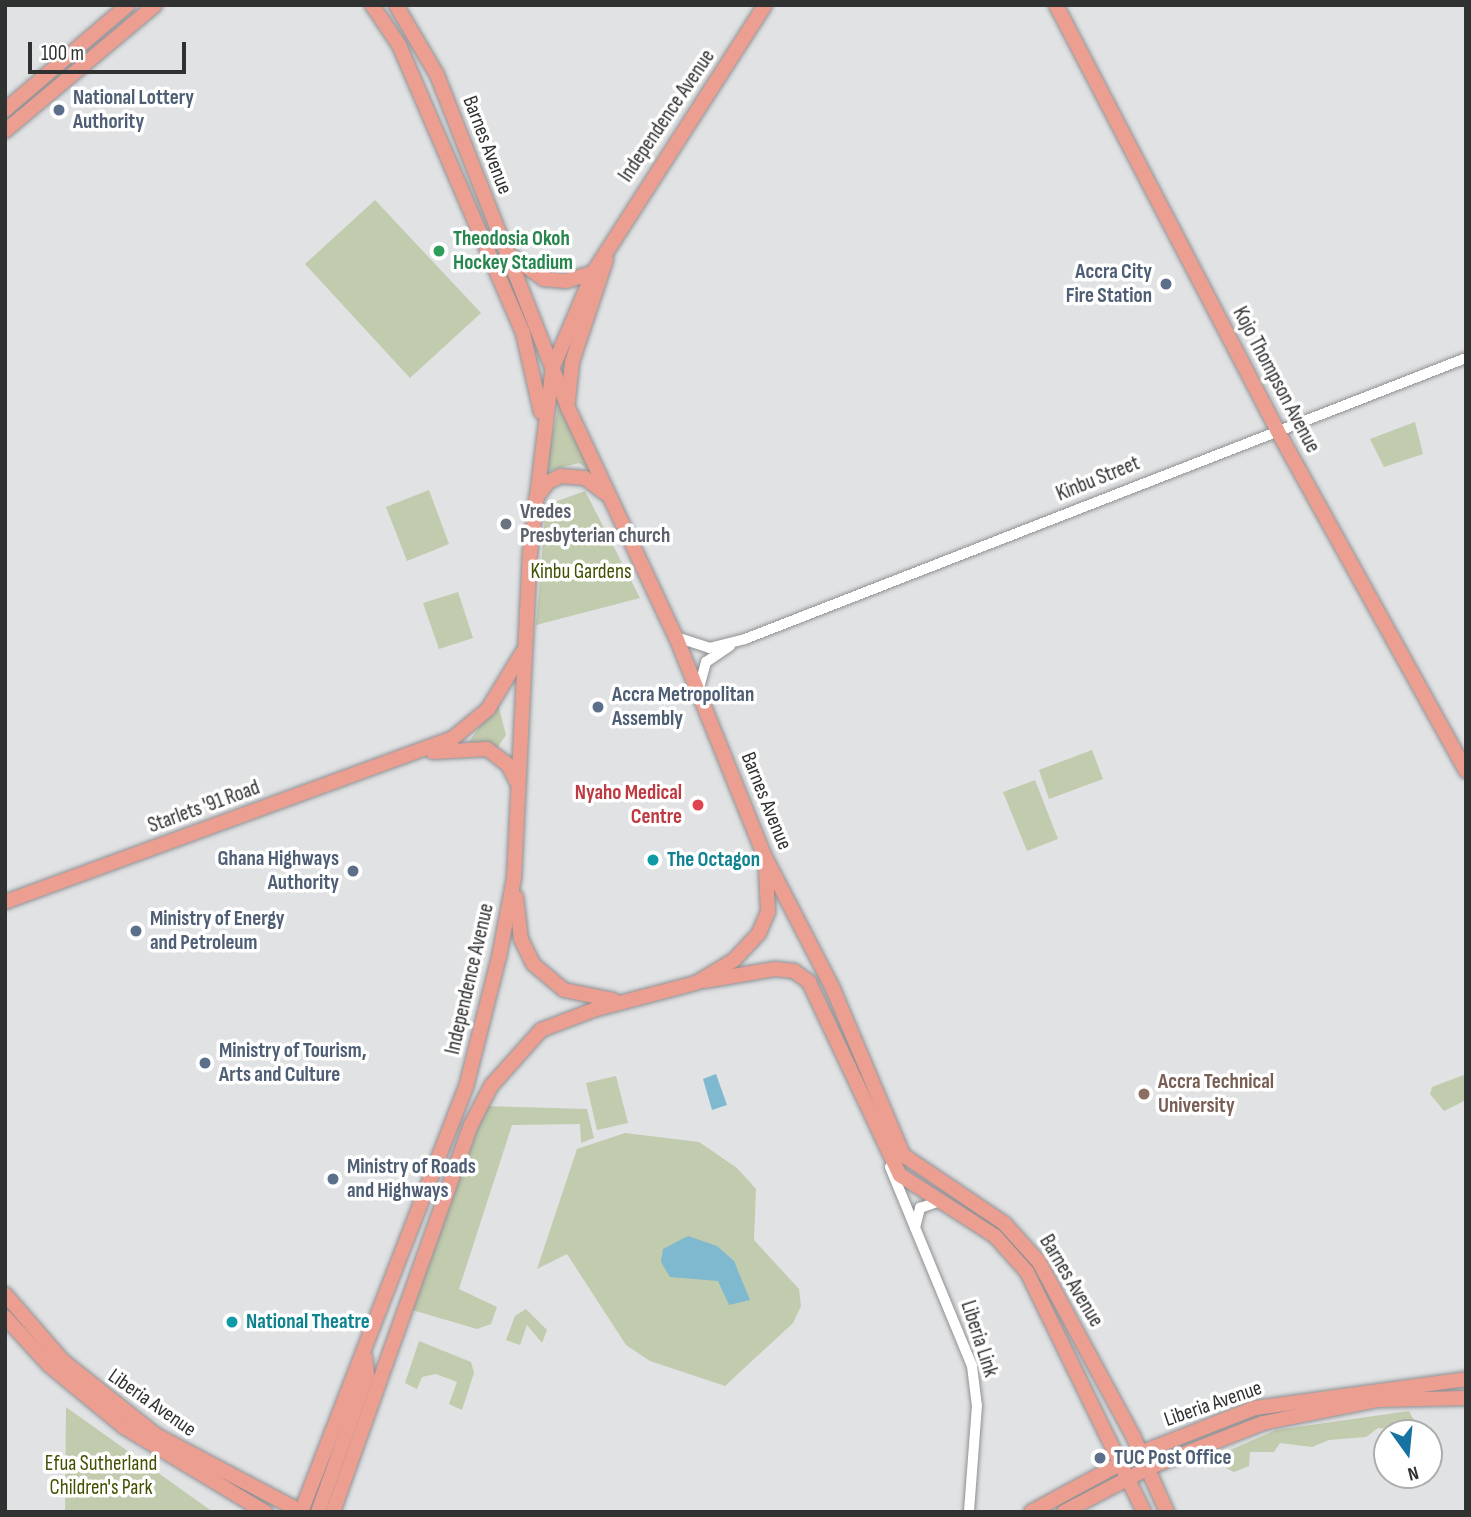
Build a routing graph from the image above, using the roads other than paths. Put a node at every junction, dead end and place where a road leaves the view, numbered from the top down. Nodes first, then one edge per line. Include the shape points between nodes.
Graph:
1 (128, 5) edge
2 (155, 5) edge
3 (372, 5) edge
4 (396, 5) edge
5 (765, 5) edge
6 (1056, 5) edge
7 (5, 110) edge
8 (5, 131) edge
9 (503, 248) junction
10 (607, 251) junction
11 (593, 273) junction
12 (1466, 358) edge
13 (553, 367) junction
14 (568, 408) junction
15 (543, 426) junction
16 (1277, 430) junction
17 (609, 496) junction
18 (533, 506) junction
19 (676, 637) junction
20 (745, 639) junction
21 (525, 648) junction
22 (701, 697) junction
23 (418, 753) junction
24 (1466, 771) edge
25 (518, 784) junction
26 (765, 857) junction
27 (514, 878) junction
28 (5, 902) edge
29 (696, 983) junction
30 (622, 1002) junction
31 (884, 1151) junction
32 (937, 1202) junction
33 (915, 1231) junction
34 (5, 1294) edge
35 (5, 1317) edge
36 (365, 1355) junction
37 (1466, 1379) edge
38 (1466, 1398) edge
39 (1140, 1452) junction
40 (1121, 1462) junction
41 (1148, 1468) junction
42 (1128, 1476) junction
43 (231, 1492) junction
44 (971, 1510) edge
45 (297, 1511) edge
46 (248, 1512) edge
47 (265, 1512) edge
48 (318, 1512) edge
49 (333, 1512) edge
50 (1031, 1512) edge
51 (1064, 1512) edge
52 (1144, 1512) edge
53 (1167, 1512) edge

1 - 7 main road
2 - 8 main road
3 - 15 main road, Barnes Avenue via 399,45 523,333
4 - 9 main road, Barnes Avenue via 437,75
5 - 10 main road, Independence Avenue
6 - 16 main road, Kojo Thompson Avenue
9 - 11 main road via 525,270 544,279 566,281
9 - 13 main road, Barnes Avenue
10 - 11 main road, Independence Avenue
10 - 14 main road via 574,355
11 - 13 main road, Independence Avenue
12 - 16 street, Kinbu Street
13 - 14 main road, Barnes Avenue
13 - 15 main road, Independence Avenue
14 - 17 main road, Barnes Avenue
15 - 18 main road, Independence Avenue
16 - 20 street, Kinbu Street
16 - 24 main road, Kojo Thompson Avenue
17 - 18 main road via 585,478 561,476 538,492
17 - 19 main road, Barnes Avenue
18 - 21 main road, Independence Avenue
19 - 20 street via 709,648
19 - 22 main road, Barnes Avenue
20 - 22 street via 706,662 698,682
21 - 23 main road, Starlets '91 Road via 488,709 470,727
21 - 25 main road, Independence Avenue
22 - 26 main road, Barnes Avenue
23 - 25 main road, Starlets '91 Road via 487,749 508,765
23 - 28 main road, Starlets '91 Road
25 - 27 main road, Independence Avenue
26 - 29 main road via 770,901 759,933 734,960
26 - 39 main road, Barnes Avenue via 833,989 903,1155 994,1215 1034,1255
27 - 30 main road via 521,939 533,964 573,993
27 - 36 main road, Independence Avenue via 466,1087
29 - 30 main road
29 - 31 main road, Barnes Avenue via 775,969 794,971 809,982
30 - 49 main road via 541,1030 491,1086 471,1125
31 - 32 main road, Barnes Avenue via 906,1183
31 - 33 street, Liberia Link
32 - 33 street via 920,1208
32 - 40 main road, Barnes Avenue via 995,1236 1020,1260
33 - 44 street, Liberia Link via 964,1343 975,1383
34 - 45 main road, Liberia Avenue via 63,1362 156,1435
35 - 43 main road, Liberia Avenue via 94,1404 159,1452
36 - 45 main road, Independence Avenue
36 - 48 main road via 368,1375
37 - 39 main road, Liberia Avenue via 1255,1408
38 - 41 main road, Liberia Avenue via 1377,1400 1303,1413 1226,1435
39 - 40 main road, Liberia Avenue
39 - 41 main road, Barnes Avenue
40 - 42 main road, Barnes Avenue
40 - 50 main road, Liberia Avenue
41 - 42 main road, Liberia Avenue
41 - 53 main road, Barnes Avenue
42 - 51 main road, Liberia Avenue
42 - 52 main road, Barnes Avenue
43 - 46 main road
43 - 47 main road, Liberia Avenue

